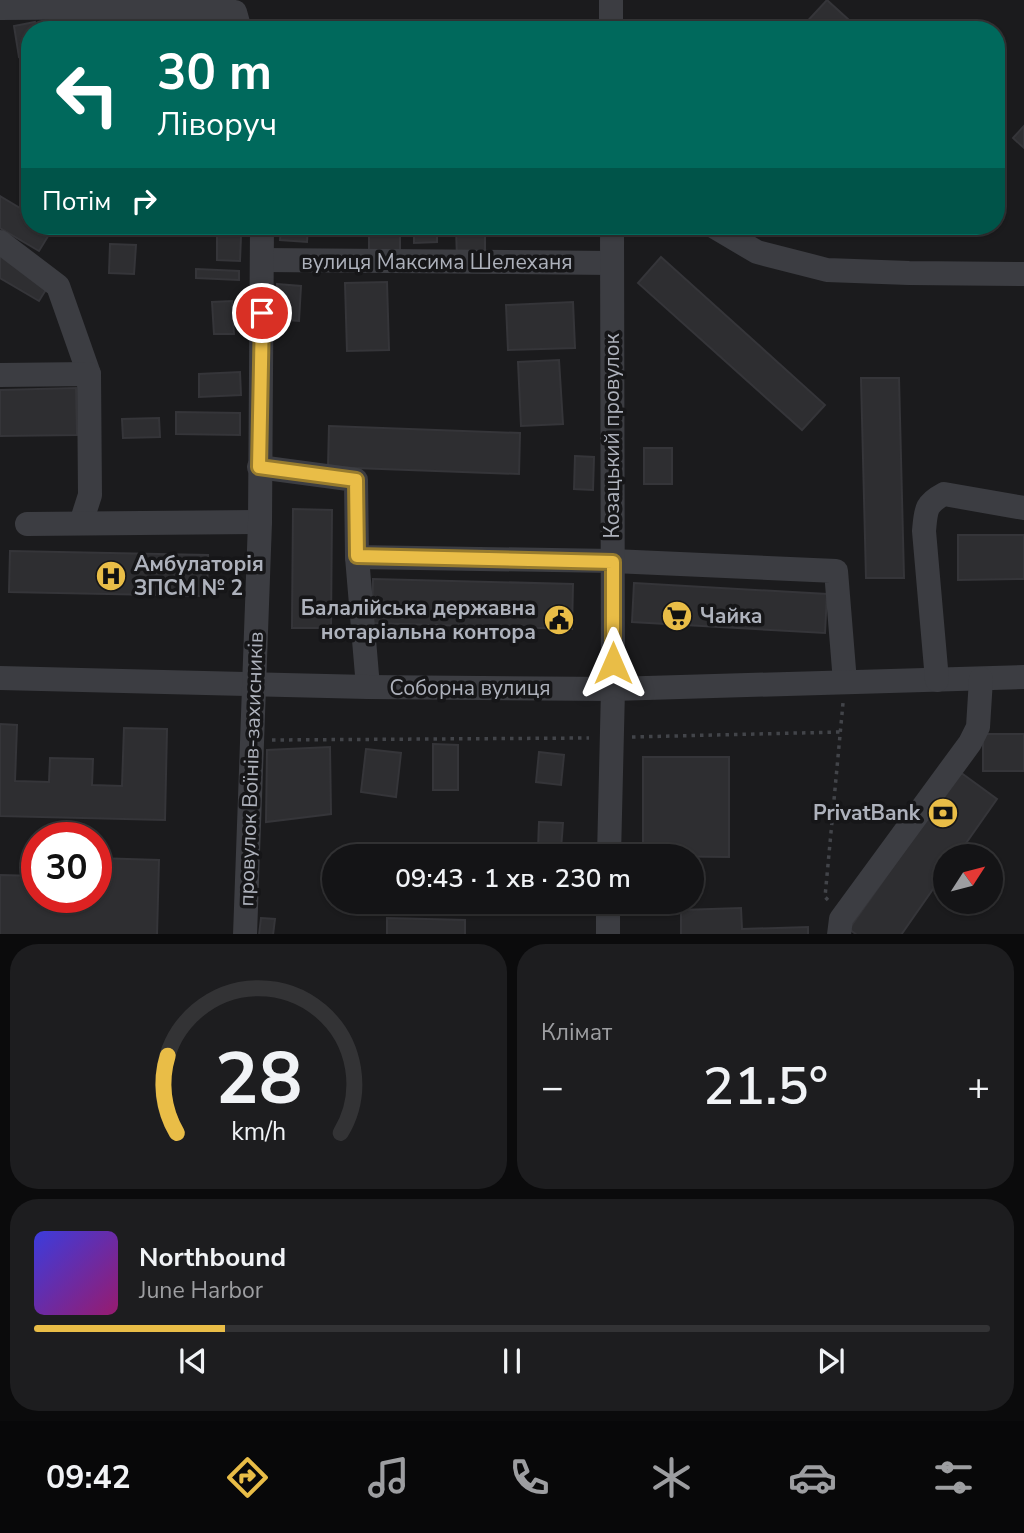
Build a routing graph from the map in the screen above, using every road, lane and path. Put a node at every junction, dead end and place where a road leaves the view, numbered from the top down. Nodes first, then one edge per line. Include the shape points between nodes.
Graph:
1 (611, 0) edge
2 (0, 8) edge
3 (237, 21) edge
4 (611, 21) edge
5 (262, 235) edge
6 (612, 235) edge
7 (729, 235) edge
8 (0, 242) edge
9 (263, 260) junction
10 (612, 263) junction
11 (1024, 274) edge
12 (89, 374) junction
13 (0, 375) edge
14 (259, 467) junction
15 (1024, 509) edge
16 (260, 522) junction
17 (81, 523) junction
18 (27, 524) dead end
19 (357, 556) junction
20 (613, 562) junction
21 (1024, 677) edge
22 (0, 678) edge
23 (981, 679) junction
24 (937, 680) junction
25 (845, 682) junction
26 (254, 685) junction
27 (368, 687) junction
28 (613, 689) junction
29 (840, 732) junction
30 (612, 737) junction
31 (252, 741) junction
32 (609, 844) edge
33 (608, 914) edge
34 (840, 927) edge
35 (245, 934) edge
36 (608, 934) edge

1 - 4 street
2 - 3 street via 130,7
5 - 9 street, провулок Воїнів-захисників
6 - 10 street, Козацький провулок
7 - 11 street via 757,251 827,270
8 - 12 street via 58,286
9 - 10 street, вулиця Максима Шелеханя
9 - 14 street, провулок Воїнів-захисників
10 - 20 street, Козацький провулок
12 - 13 street
12 - 17 street via 90,495
14 - 16 street, провулок Воїнів-захисників
14 - 19 street via 356,480
15 - 24 street via 944,494 927,509 924,531
16 - 17 street
16 - 26 street, провулок Воїнів-захисників
17 - 18 street
19 - 20 street
19 - 27 street
20 - 25 street via 836,571
20 - 28 street, Козацький провулок
21 - 23 street, Соборна вулиця
22 - 26 street, Соборна вулиця
23 - 24 street, Соборна вулиця
23 - 34 street via 978,727 971,743
24 - 25 street, Соборна вулиця
25 - 28 street, Соборна вулиця
25 - 29 path
26 - 27 street, Соборна вулиця
26 - 31 street, провулок Воїнів-захисників
27 - 28 street, Соборна вулиця
28 - 30 street, Козацький провулок
29 - 30 path
29 - 34 path via 825,897
30 - 31 path
30 - 32 street, Козацький провулок
31 - 35 street, провулок Воїнів-захисників
33 - 36 street

